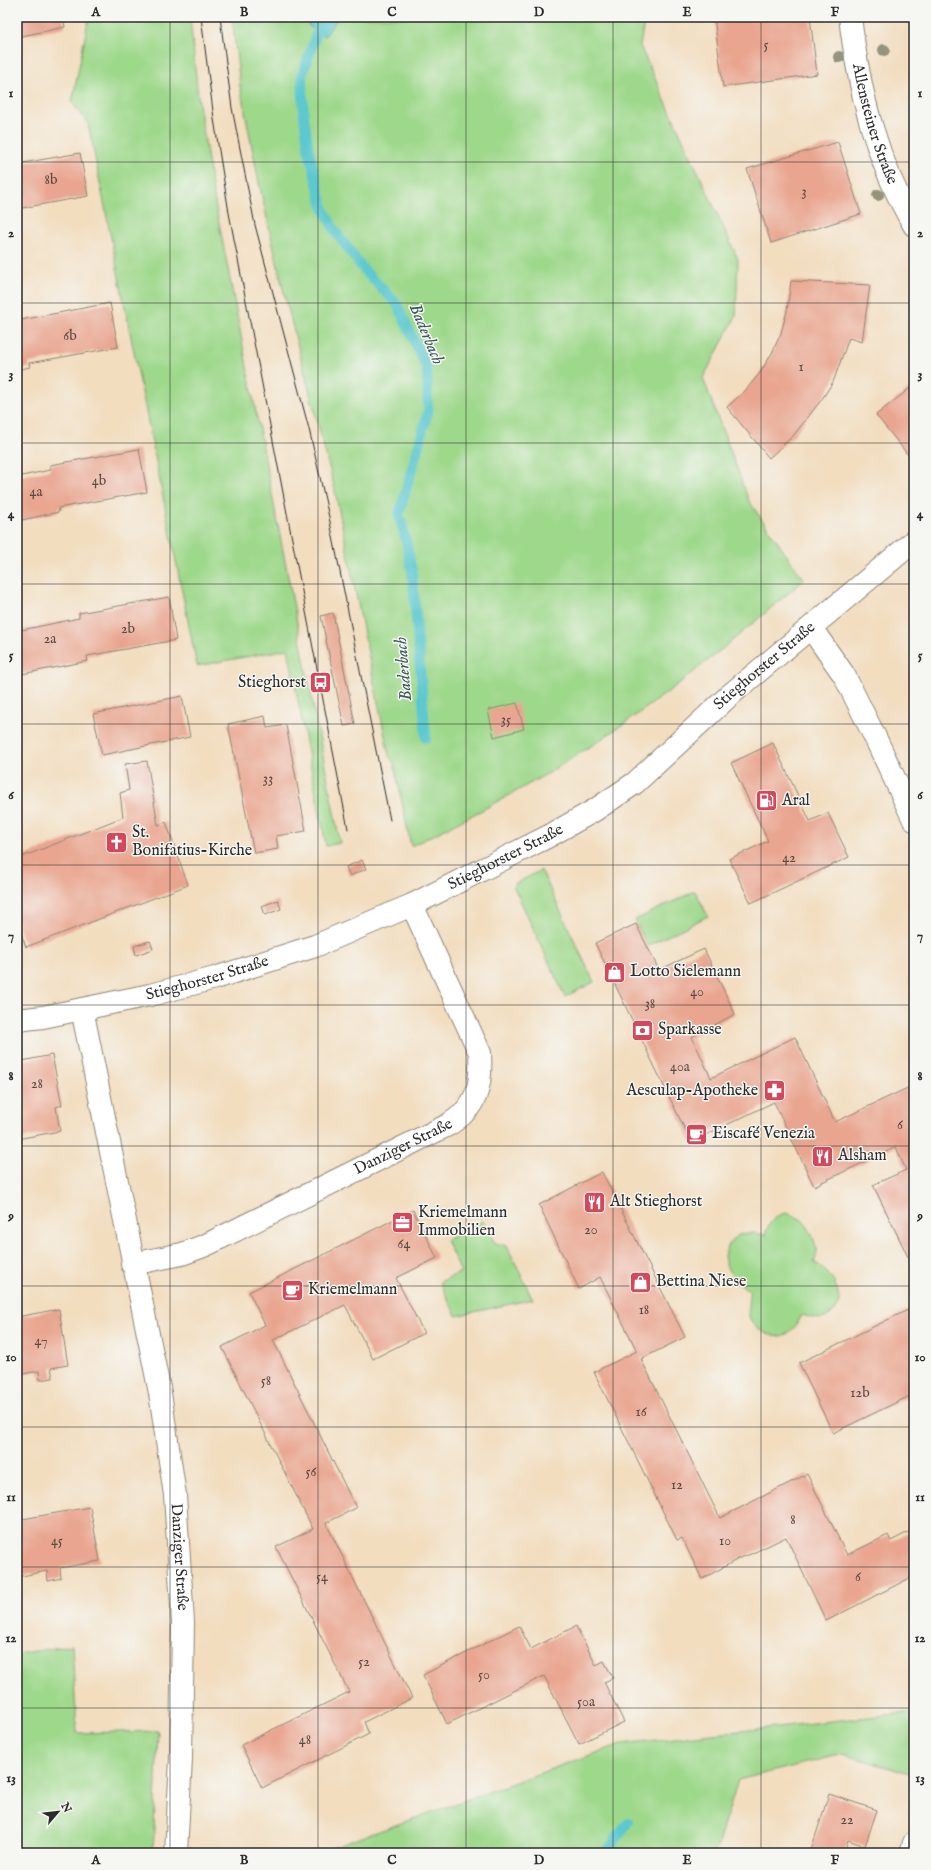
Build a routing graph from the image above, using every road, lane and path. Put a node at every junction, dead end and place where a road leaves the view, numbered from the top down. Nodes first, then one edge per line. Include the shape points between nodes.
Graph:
1 (850, 17) edge
2 (914, 225) edge
3 (914, 541) edge
4 (811, 628) junction
5 (914, 820) edge
6 (412, 905) junction
7 (82, 1009) junction
8 (17, 1020) edge
9 (132, 1264) junction
10 (914, 1843) edge
11 (176, 1853) edge
12 (911, 1853) edge

1 - 2 street, Allensteiner Straße via 857,66 871,127 890,180
3 - 4 street, Stieghorster Straße
4 - 5 street via 844,675
4 - 6 street, Stieghorster Straße via 710,714 635,783 596,810 540,841
6 - 7 street, Stieghorster Straße via 315,946 265,963 157,993
6 - 9 street, Danziger Straße via 480,1053 481,1074 471,1106 448,1126 206,1245 182,1254
7 - 8 street, Stieghorster Straße
7 - 9 street, Danziger Straße
9 - 11 street, Danziger Straße via 160,1393 175,1495 183,1622 181,1759
10 - 12 street

